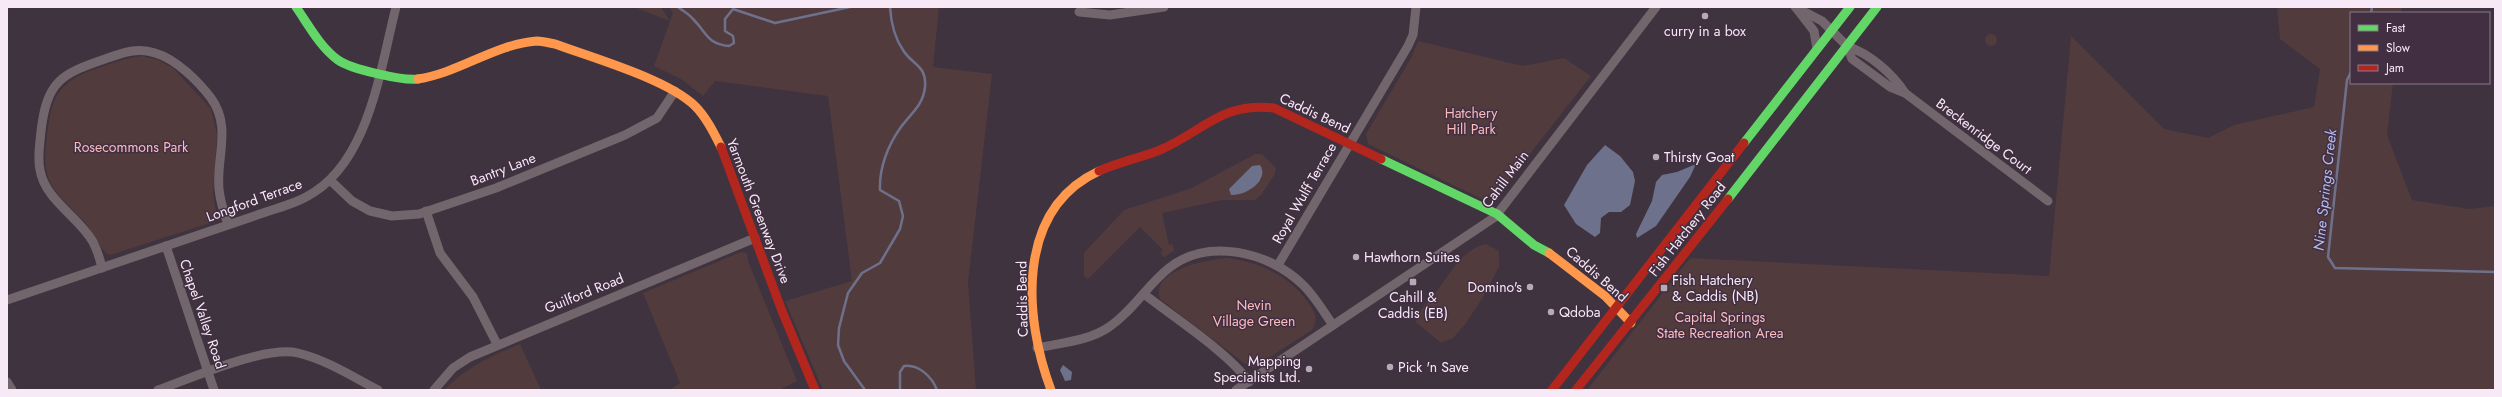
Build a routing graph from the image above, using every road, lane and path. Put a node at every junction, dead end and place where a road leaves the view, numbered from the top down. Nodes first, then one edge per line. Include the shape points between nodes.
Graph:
1 (296, 7) edge
2 (396, 7) edge
3 (1164, 7) edge
4 (1416, 7) edge
5 (1656, 7) edge
6 (1850, 7) edge
7 (1877, 7) edge
8 (1796, 8) edge
9 (1079, 12) dead end
10 (1832, 30) junction
11 (1847, 46) junction
12 (1817, 49) junction
13 (379, 74) junction
14 (675, 91) junction
15 (1349, 144) junction
16 (330, 180) junction
17 (2048, 201) dead end
18 (426, 211) junction
19 (1497, 214) junction
20 (228, 224) junction
21 (755, 238) junction
22 (166, 246) junction
23 (1278, 265) junction
24 (102, 268) junction
25 (1144, 294) junction
26 (7, 300) edge
27 (1615, 307) junction
28 (1631, 323) junction
29 (1333, 325) junction
30 (496, 344) junction
31 (1036, 348) junction
32 (209, 372) junction
33 (7, 382) edge
34 (1249, 382) junction
35 (12, 390) edge
36 (158, 390) edge
37 (214, 390) edge
38 (378, 390) edge
39 (434, 390) edge
40 (815, 390) edge
41 (1051, 390) edge
42 (1236, 390) edge
43 (1552, 390) edge
44 (1576, 390) edge

1 - 13 street, Yarmouth Greenway Drive via 326,49 339,61
2 - 13 street, Longford Terrace
3 - 9 street via 1110,15
4 - 15 street, Royal Wulff Terrace via 1413,35 1408,46
5 - 19 street, Cahill Main
6 - 10 street, Fish Hatchery Road
7 - 11 street, Fish Hatchery Road
8 - 10 street, Breckenridge Court via 1822,21
8 - 12 street via 1814,31
10 - 11 street, Breckenridge Court
10 - 12 street, Fish Hatchery Road
11 - 17 street, Breckenridge Court via 1852,59 1890,87 1905,93
11 - 28 street, Fish Hatchery Road
12 - 27 street, Fish Hatchery Road
13 - 14 street, Yarmouth Greenway Drive via 408,80 424,79 447,73 523,43 538,41 555,44
13 - 16 street, Longford Terrace via 359,141 346,163
14 - 18 street, Bantry Lane via 657,118 625,136 496,188
14 - 21 street, Yarmouth Greenway Drive via 696,106 721,146
15 - 19 street, Caddis Bend
15 - 23 street, Royal Wulff Terrace
15 - 31 street, Caddis Bend via 1274,108 1245,106 1216,116 1171,145 1102,169 1082,180 1055,205 1038,242 1033,301
16 - 18 street, Bantry Lane via 352,201 370,211 392,216 408,216
16 - 20 street, Longford Terrace via 307,197
18 - 30 street via 440,253 473,297
19 - 27 street, Caddis Bend via 1534,245 1558,258
19 - 29 street, Cahill Main via 1470,235
20 - 22 street, Longford Terrace
20 - 24 street via 219,188 222,122 211,99 174,62 164,56 140,50 114,56 75,70 55,86 44,109 38,161 44,184 93,242
21 - 30 street, Guilford Road
21 - 40 street, Yarmouth Greenway Drive
22 - 24 street, Longford Terrace
22 - 32 street, Chapel Valley Road
23 - 25 street via 1237,252 1205,252 1171,266
23 - 29 street via 1303,285
24 - 26 street, Longford Terrace
25 - 31 street via 1108,328 1074,340
25 - 34 street via 1223,356
27 - 28 street, Caddis Bend
27 - 43 street, Fish Hatchery Road
28 - 44 street, Fish Hatchery Road
29 - 34 street, Cahill Main
30 - 39 street, Guilford Road via 453,368
31 - 41 street, Caddis Bend
32 - 36 street
32 - 37 street, Chapel Valley Road
32 - 38 street via 273,353 297,353 333,367
33 - 35 street
34 - 42 street, Cahill Main

